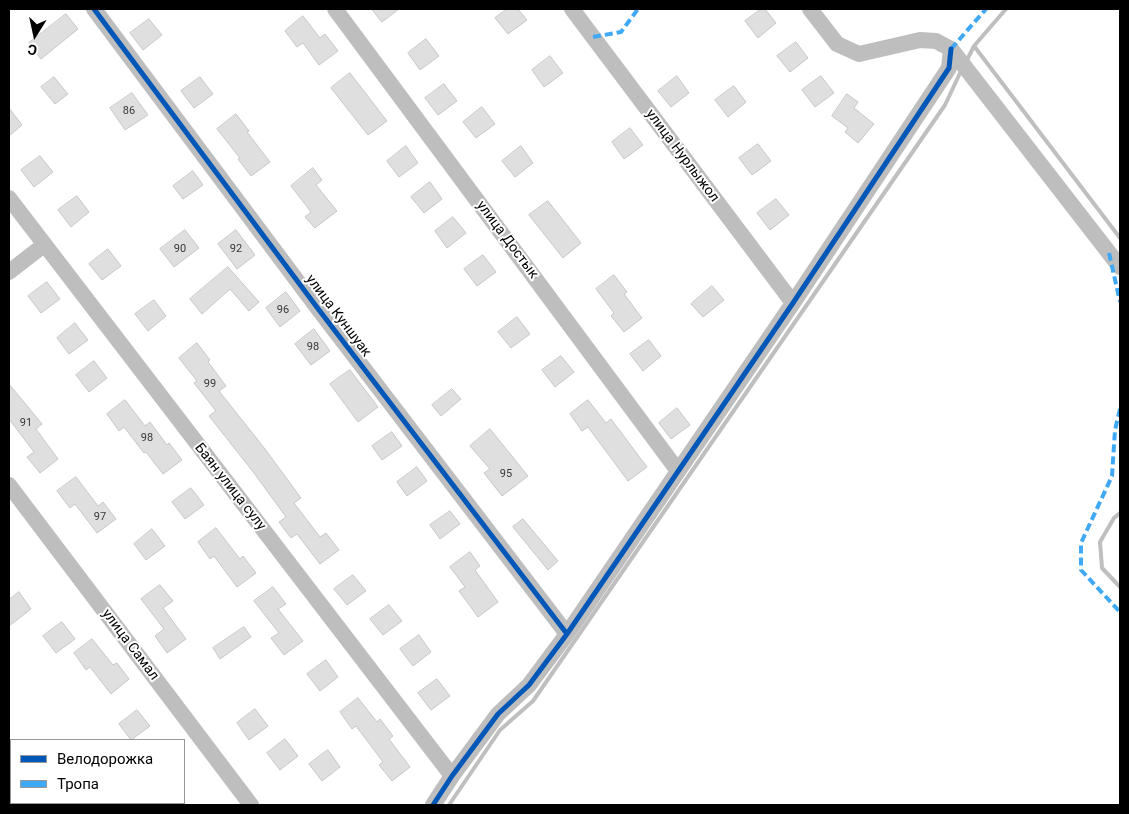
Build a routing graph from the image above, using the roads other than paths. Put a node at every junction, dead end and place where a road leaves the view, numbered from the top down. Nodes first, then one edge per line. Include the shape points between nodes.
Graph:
1 (94, 9) edge
2 (335, 9) edge
3 (572, 9) edge
4 (810, 9) edge
5 (951, 49) junction
6 (9, 198) edge
7 (44, 245) junction
8 (1120, 267) edge
9 (9, 272) edge
10 (793, 304) junction
11 (678, 471) junction
12 (9, 485) edge
13 (567, 634) junction
14 (452, 776) junction
15 (251, 805) edge
16 (433, 805) edge

1 - 13 street, улица Куншуак
2 - 11 street, улица Достык
3 - 10 street, улица Нурлыжол
4 - 5 street via 837,44 859,54 920,40 936,42
5 - 8 street
5 - 10 street via 949,68
6 - 7 street, Баян улица сулу
7 - 9 street
7 - 14 street, Баян улица сулу
10 - 11 street
11 - 13 street
12 - 15 street, улица Самал
13 - 14 street via 529,685 498,714
14 - 16 street

